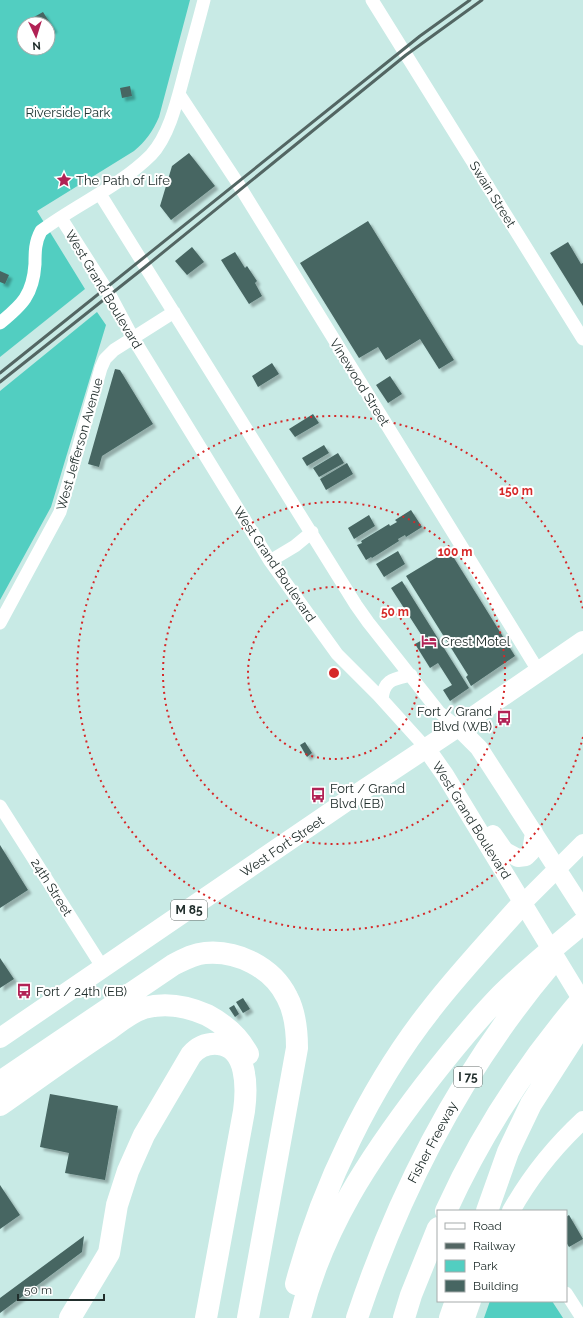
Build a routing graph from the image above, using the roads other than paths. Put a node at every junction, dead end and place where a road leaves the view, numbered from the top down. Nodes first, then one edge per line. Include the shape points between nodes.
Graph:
1 (204, 0) edge
2 (372, 0) edge
3 (179, 94) junction
4 (100, 194) junction
5 (61, 218) junction
6 (174, 312) junction
7 (0, 323) edge
8 (133, 338) junction
9 (583, 339) edge
10 (312, 532) junction
11 (270, 561) junction
12 (0, 623) edge
13 (583, 641) edge
14 (539, 672) junction
15 (411, 675) junction
16 (382, 699) junction
17 (458, 727) junction
18 (426, 748) junction
19 (445, 775) junction
20 (0, 806) edge
21 (534, 832) junction
22 (583, 843) edge
23 (557, 868) junction
24 (583, 909) edge
25 (527, 911) junction
26 (583, 923) edge
27 (583, 928) edge
28 (103, 968) junction
29 (583, 998) edge
30 (583, 1002) edge
31 (583, 1023) edge
32 (0, 1038) edge
33 (0, 1082) edge
34 (0, 1105) edge
35 (583, 1120) edge
36 (446, 1210) edge
37 (487, 1210) edge
38 (513, 1210) edge
39 (437, 1230) edge
40 (383, 1245) junction
41 (224, 1255) junction
42 (567, 1295) edge
43 (456, 1302) edge
44 (472, 1302) edge
45 (70, 1318) edge
46 (206, 1318) edge
47 (220, 1318) edge
48 (248, 1318) edge
49 (288, 1318) edge
50 (300, 1318) edge
51 (357, 1318) edge
52 (366, 1318) edge
53 (404, 1318) edge
54 (450, 1318) edge
55 (466, 1318) edge
56 (582, 1318) edge

1 - 3 street
2 - 9 street, Swain Street
3 - 4 street via 165,133 152,153 133,171
3 - 14 street, Vinewood Street via 237,182
4 - 5 street
4 - 6 street
5 - 7 street, West Grand Boulevard via 41,231 35,246 34,274 29,292 16,310
5 - 8 street, West Grand Boulevard via 110,295
6 - 8 street, West Jefferson Avenue
6 - 10 street
8 - 11 street, West Grand Boulevard
8 - 12 street, West Jefferson Avenue via 105,359 60,512
10 - 11 street
10 - 15 street via 368,622
11 - 16 street, West Grand Boulevard via 337,654
13 - 14 main road, West Fort Street / M 85
14 - 17 main road, West Fort Street / M 85
15 - 16 street via 387,683
15 - 17 street via 439,712
16 - 18 street, West Grand Boulevard
17 - 18 main road, West Fort Street / M 85
17 - 21 street via 479,748
18 - 19 street, West Grand Boulevard
18 - 28 main road, West Fort Street / M 85
19 - 21 street via 471,800 500,846 509,855 518,858 529,855 533,847
19 - 25 street, West Grand Boulevard
20 - 28 street, 24th Street
21 - 23 street
22 - 23 street
23 - 24 street
23 - 25 street
25 - 30 street, West Grand Boulevard
25 - 49 highway via 431,1009 384,1076 321,1206 299,1270
26 - 50 highway via 521,976 484,1014 386,1137 334,1225 312,1277
27 - 40 highway, Fisher Freeway / I 75 via 525,996 465,1082 426,1149
28 - 32 main road, West Fort Street / M 85
29 - 36 highway via 551,1037 505,1102 475,1152
31 - 37 highway via 525,1116 508,1152
33 - 48 highway via 173,965 189,957 204,953 231,955 248,959 270,975 287,996 296,1022 297,1035
34 - 41 highway via 73,1052 139,1010 161,1005 184,1007 201,1012 220,1023 245,1049 254,1068 259,1098 258,1112
35 - 38 street via 563,1139 538,1170
39 - 53 highway
40 - 51 highway, Fisher Freeway / I 75
40 - 52 highway
41 - 45 highway via 246,1091 238,1055 231,1048 216,1043 203,1046 191,1055 144,1135 117,1205 109,1253
41 - 46 highway
41 - 47 highway
42 - 56 street
43 - 54 highway
44 - 55 street

